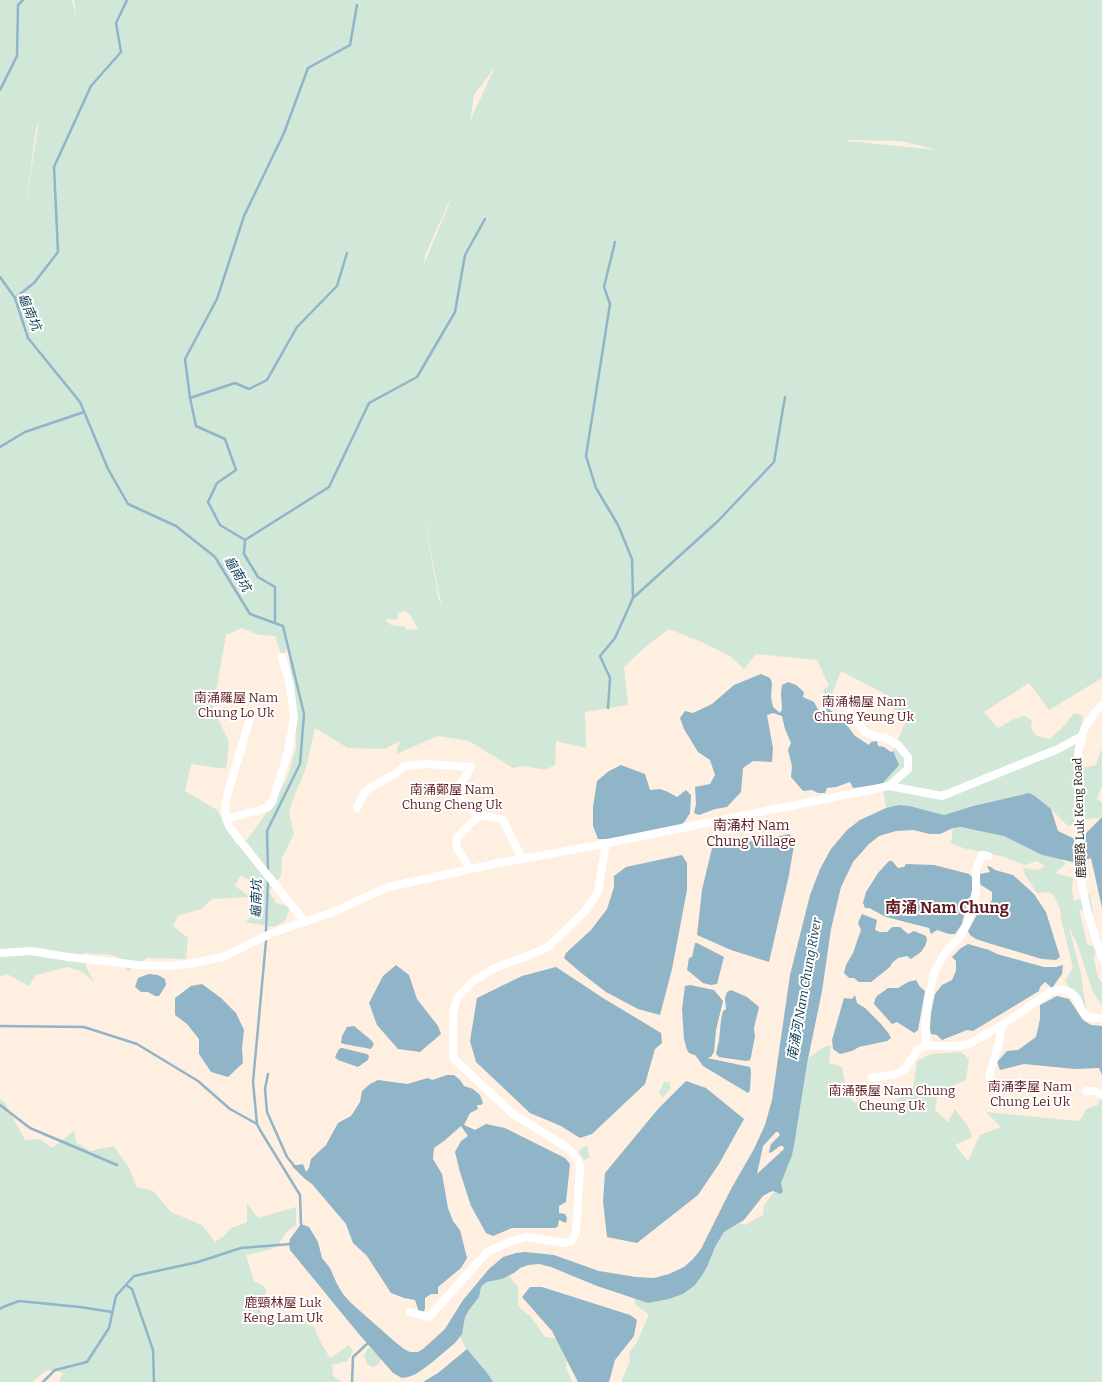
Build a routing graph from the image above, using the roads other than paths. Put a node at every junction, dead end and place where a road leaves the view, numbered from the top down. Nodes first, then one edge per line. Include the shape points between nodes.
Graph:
1 (282, 657) dead end
2 (1102, 706) edge
3 (849, 712) dead end
4 (250, 718) dead end
5 (1082, 736) junction
6 (889, 786) junction
7 (357, 808) dead end
8 (481, 815) junction
9 (226, 819) junction
10 (606, 843) junction
11 (988, 856) dead end
12 (522, 859) junction
13 (470, 869) junction
14 (304, 921) junction
15 (0, 953) edge
16 (1102, 958) edge
17 (1102, 1018) edge
18 (1002, 1025) junction
19 (927, 1046) junction
20 (989, 1076) dead end
21 (872, 1078) dead end
22 (1086, 1091) dead end
23 (1102, 1094) edge
24 (410, 1312) dead end

1 - 9 street via 290,685 294,719 287,756 272,802 260,810
2 - 5 street, 鹿頸路 Luk Keng Road via 1096,711
3 - 6 street via 865,732 884,737 898,745 908,757 908,769
4 - 9 street via 227,796
5 - 6 street via 1058,749 942,796
5 - 16 street, 鹿頸路 Luk Keng Road via 1078,752 1080,876 1088,914
6 - 10 street
7 - 8 street via 365,792 404,766 426,764 471,767 460,785 463,800
8 - 12 street via 503,820
8 - 13 street via 456,839 457,848
9 - 14 street via 230,828
10 - 12 street
10 - 24 street via 598,892 586,910 548,947 492,969 472,982 457,998 453,1012 453,1058 512,1113 569,1149 577,1159 580,1166 576,1233 571,1242 526,1237 487,1252 429,1317
11 - 19 street via 982,854 976,870 976,892 970,917 960,937 945,953 934,973 925,1030
12 - 13 street
13 - 14 street via 388,887
14 - 15 street via 272,933 223,957 188,964 138,965 31,951
17 - 18 street via 1089,1018 1082,1011 1076,997 1061,989 1050,992
18 - 19 street via 970,1044
18 - 20 street
19 - 21 street via 916,1051 905,1069 896,1074
22 - 23 street

